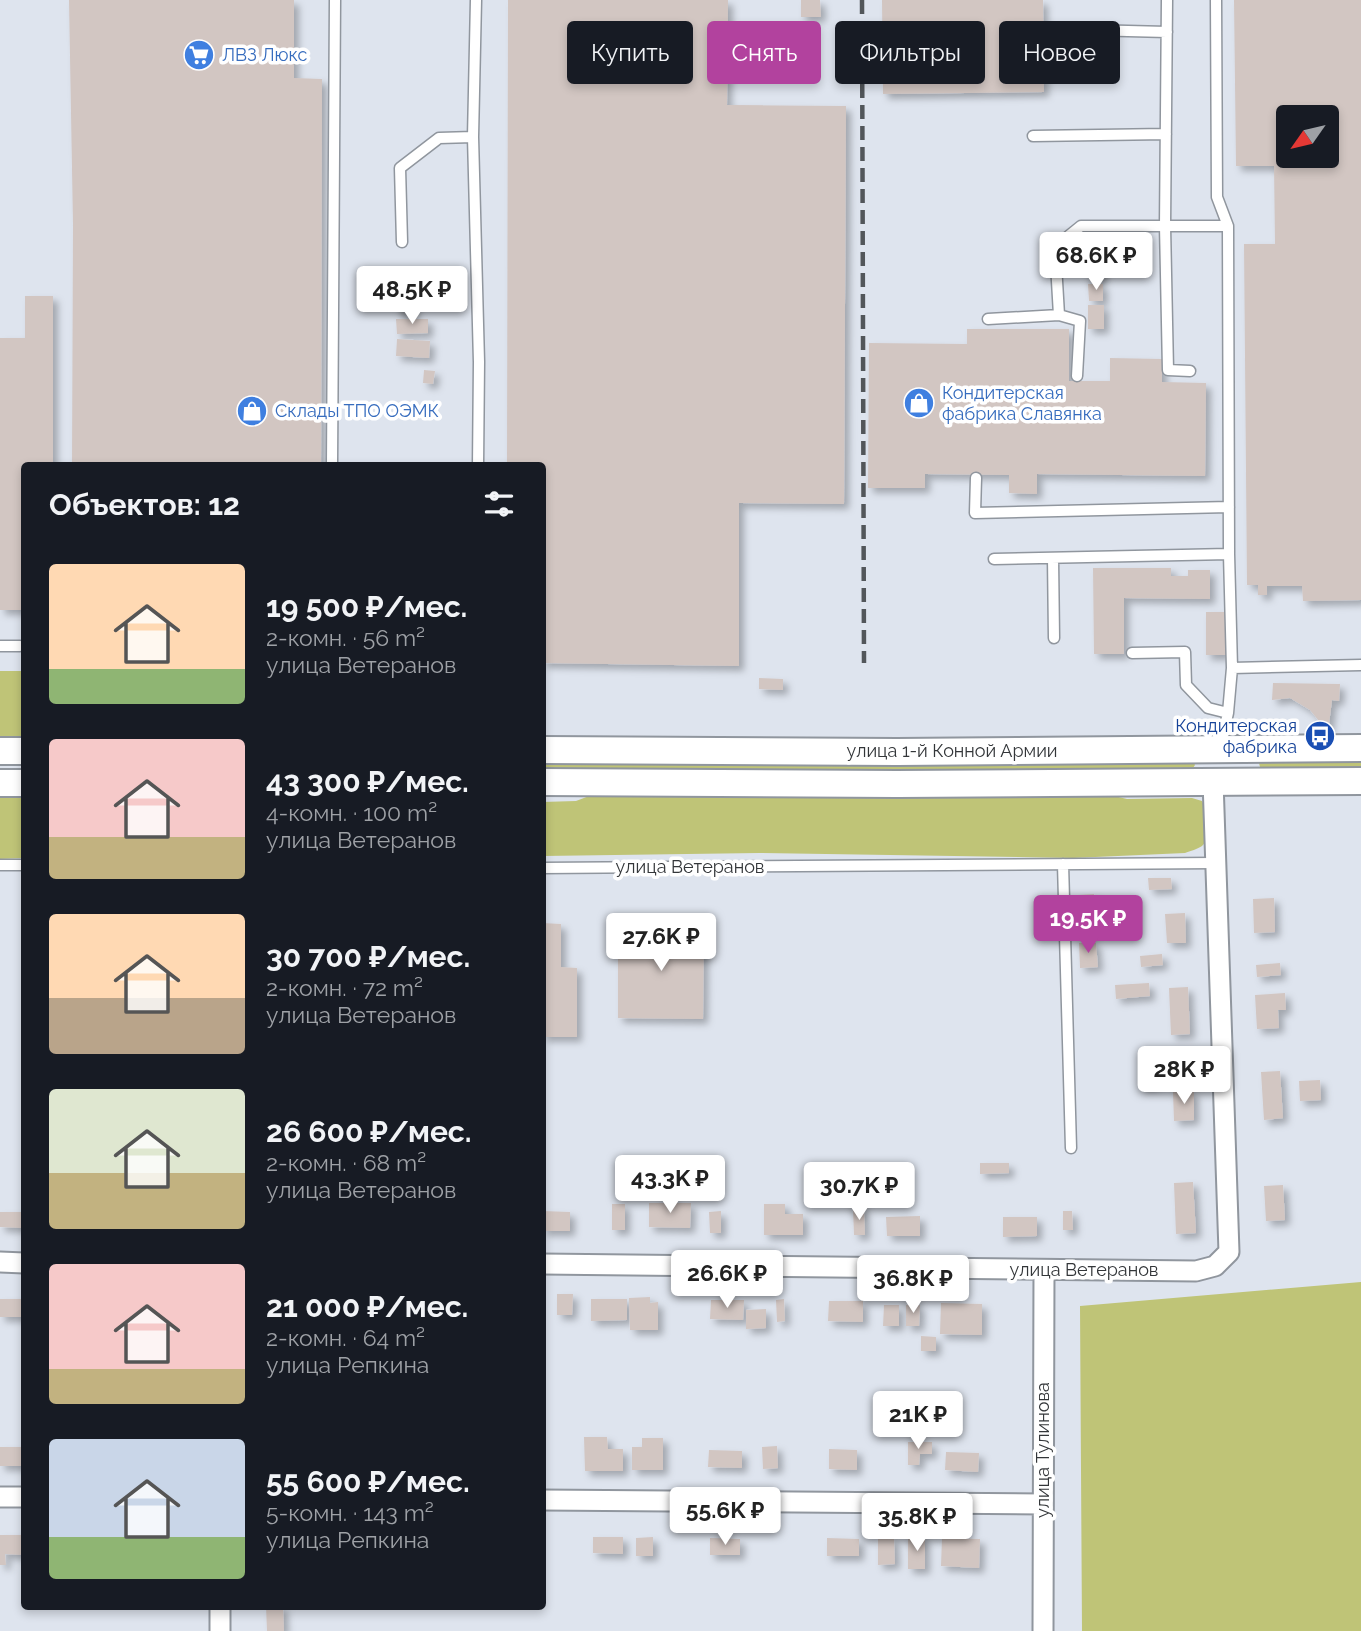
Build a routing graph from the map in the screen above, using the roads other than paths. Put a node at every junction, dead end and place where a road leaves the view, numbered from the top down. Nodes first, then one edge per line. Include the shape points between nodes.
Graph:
1 (335, 0) edge
2 (476, 0) edge
3 (1167, 0) edge
4 (1216, 0) edge
5 (1120, 31) edge
6 (1167, 32) junction
7 (1166, 134) junction
8 (1033, 136) dead end
9 (473, 137) junction
10 (1165, 226) junction
11 (1228, 226) junction
12 (402, 242) dead end
13 (1059, 315) junction
14 (988, 319) dead end
15 (1190, 371) dead end
16 (1077, 376) dead end
17 (332, 462) edge
18 (478, 462) edge
19 (976, 478) dead end
20 (1229, 507) junction
21 (1229, 554) junction
22 (1053, 558) junction
23 (994, 559) dead end
24 (1054, 638) dead end
25 (0, 646) edge
26 (20, 646) dead end
27 (1132, 653) dead end
28 (1361, 665) edge
29 (1233, 668) junction
30 (1228, 713) junction
31 (1361, 748) edge
32 (1220, 749) junction
33 (546, 750) edge
34 (0, 751) edge
35 (21, 751) edge
36 (1217, 781) junction
37 (1361, 781) edge
38 (546, 782) edge
39 (0, 783) edge
40 (21, 783) edge
41 (1215, 863) junction
42 (1063, 864) junction
43 (0, 865) edge
44 (21, 865) edge
45 (546, 868) edge
46 (1071, 1148) dead end
47 (0, 1262) edge
48 (21, 1263) edge
49 (546, 1264) edge
50 (1044, 1270) junction
51 (0, 1497) edge
52 (21, 1497) edge
53 (546, 1500) edge
54 (1042, 1504) junction
55 (220, 1610) edge
56 (220, 1631) edge
57 (1043, 1631) edge

1 - 17 lane
2 - 9 lane
3 - 6 lane
4 - 11 lane via 1217,197
5 - 6 lane
6 - 7 lane
7 - 8 lane
7 - 10 lane
9 - 12 lane via 439,138 400,168
9 - 18 lane
10 - 11 lane
10 - 13 lane via 1081,226 1055,247
10 - 15 lane via 1168,370
11 - 20 lane
13 - 14 lane
13 - 16 lane via 1080,321
19 - 20 lane via 975,513
20 - 21 lane
21 - 22 lane
21 - 29 lane
22 - 23 lane
22 - 24 lane
25 - 26 lane
27 - 30 lane via 1185,652 1186,685 1208,708
28 - 29 lane
29 - 30 lane
30 - 32 lane
31 - 32 main road, улица 1-й Конной Армии
32 - 33 main road, улица 1-й Конной Армии
32 - 36 main road
34 - 35 main road
36 - 37 main road, улица 1-й Конной Армии
36 - 38 main road, улица 1-й Конной Армии
36 - 41 street, улица Ветеранов
39 - 40 main road
41 - 42 lane, улица Ветеранов
41 - 50 street, улица Ветеранов via 1229,1252 1215,1266 1196,1271
42 - 45 lane, улица Ветеранов
42 - 46 lane
43 - 44 lane
47 - 48 street
49 - 50 street, улица Ветеранов
50 - 54 street, улица Тулинова
51 - 52 street
53 - 54 street
54 - 57 street, улица Тулинова
55 - 56 street

